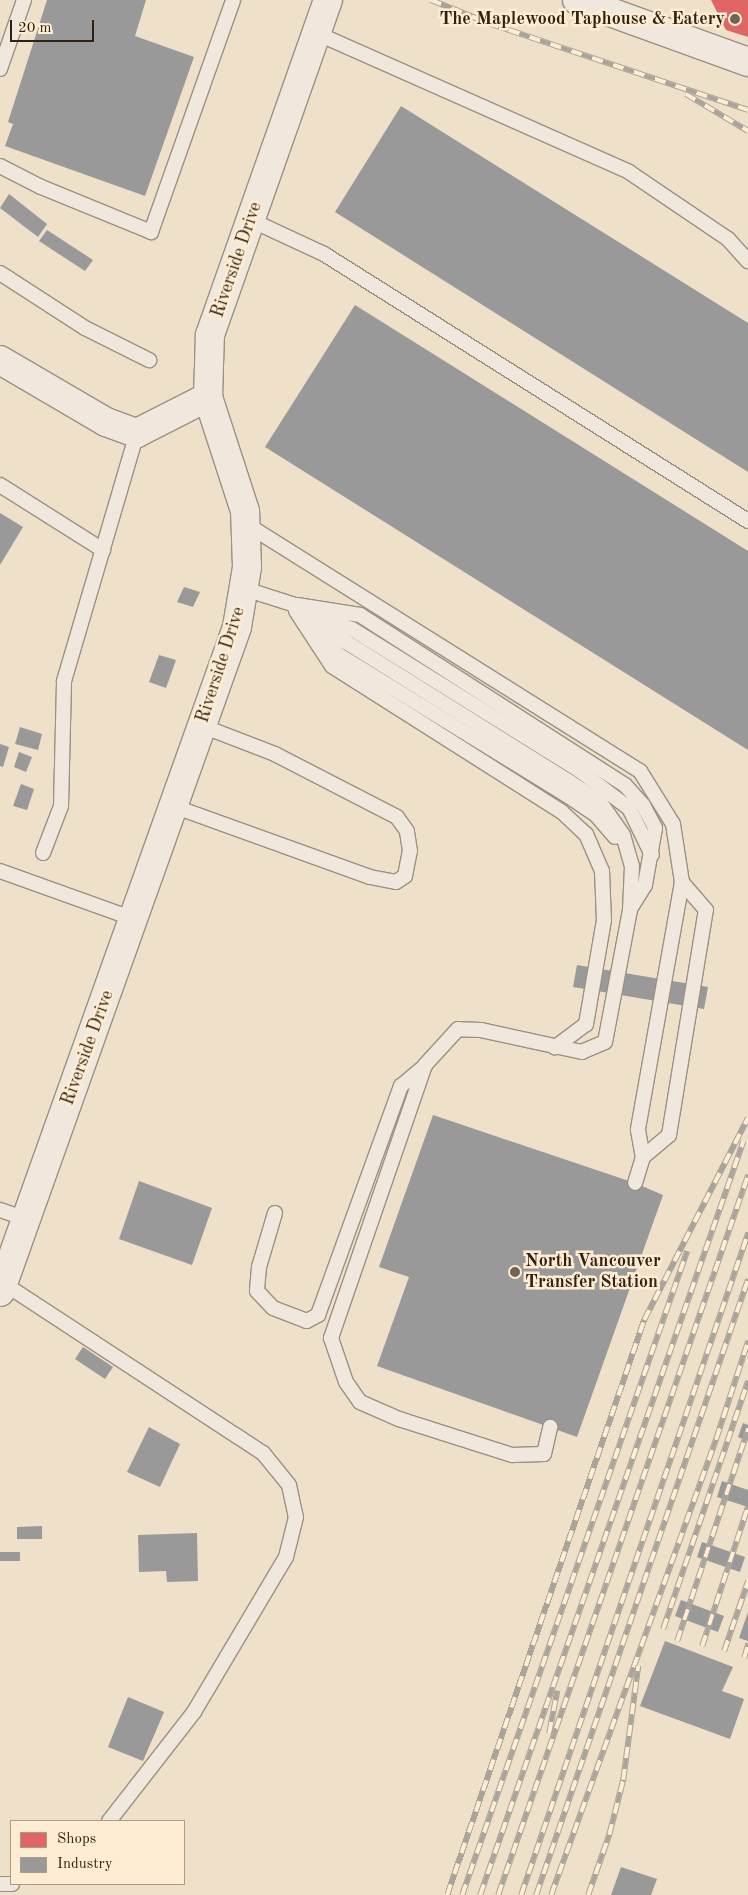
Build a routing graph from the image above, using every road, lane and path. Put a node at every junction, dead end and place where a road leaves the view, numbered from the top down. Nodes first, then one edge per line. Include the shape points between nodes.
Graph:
1 (24, 0) edge
2 (233, 0) edge
3 (328, 0) edge
4 (577, 0) edge
5 (316, 33) junction
6 (748, 62) edge
7 (0, 69) edge
8 (0, 166) edge
9 (251, 220) junction
10 (748, 261) edge
11 (0, 273) edge
12 (0, 360) edge
13 (149, 360) dead end
14 (208, 397) junction
15 (137, 433) junction
16 (0, 485) edge
17 (748, 522) edge
18 (246, 524) junction
19 (103, 550) junction
20 (245, 589) junction
21 (292, 604) junction
22 (202, 726) junction
23 (173, 806) junction
24 (43, 853) dead end
25 (0, 871) edge
26 (682, 882) junction
27 (630, 910) junction
28 (134, 919) junction
29 (555, 1047) junction
30 (425, 1065) junction
31 (643, 1157) junction
32 (635, 1183) dead end
33 (0, 1210) edge
34 (275, 1213) dead end
35 (26, 1220) junction
36 (2, 1288) edge
37 (550, 1427) dead end
38 (110, 1820) edge
39 (0, 1890) edge
40 (9, 1895) edge

1 - 7 lane
2 - 8 lane via 151,232 41,187
3 - 5 street, Riverside Drive
4 - 6 street
5 - 9 street, Riverside Drive
5 - 10 lane via 628,172 728,239
9 - 14 street, Riverside Drive via 210,335
9 - 17 lane via 324,254
11 - 13 lane via 85,328
12 - 15 street via 106,422
14 - 15 street
14 - 18 street, Riverside Drive via 245,511
15 - 19 lane
16 - 19 lane
18 - 20 street, Riverside Drive
18 - 26 lane via 640,771 673,824
19 - 24 lane via 64,681 61,806
20 - 21 lane
20 - 22 street, Riverside Drive via 237,627
21 - 27 lane via 346,642 600,802 623,835 632,866
21 - 27 lane via 352,629 580,771 628,808 652,855 645,885
21 - 29 lane via 332,666 562,812 586,834 602,871 604,920 586,1024
22 - 23 street, Riverside Drive
22 - 23 lane via 275,754 397,817 407,832 410,851 405,876 396,882 370,877
23 - 28 street, Riverside Drive
25 - 28 lane
26 - 31 lane via 638,1130
26 - 31 lane via 706,910 669,1135
27 - 29 lane via 605,1042 582,1052
28 - 35 street, Riverside Drive
29 - 30 lane via 481,1030 458,1029
30 - 34 lane via 401,1086 318,1315 307,1321 273,1308 256,1291 259,1267
30 - 37 lane via 331,1338 346,1382 360,1402 399,1419 512,1455 544,1454
31 - 32 lane
33 - 35 lane
35 - 36 street, Riverside Drive
36 - 38 lane via 263,1453 289,1485 296,1517 286,1557 194,1712
39 - 40 lane

